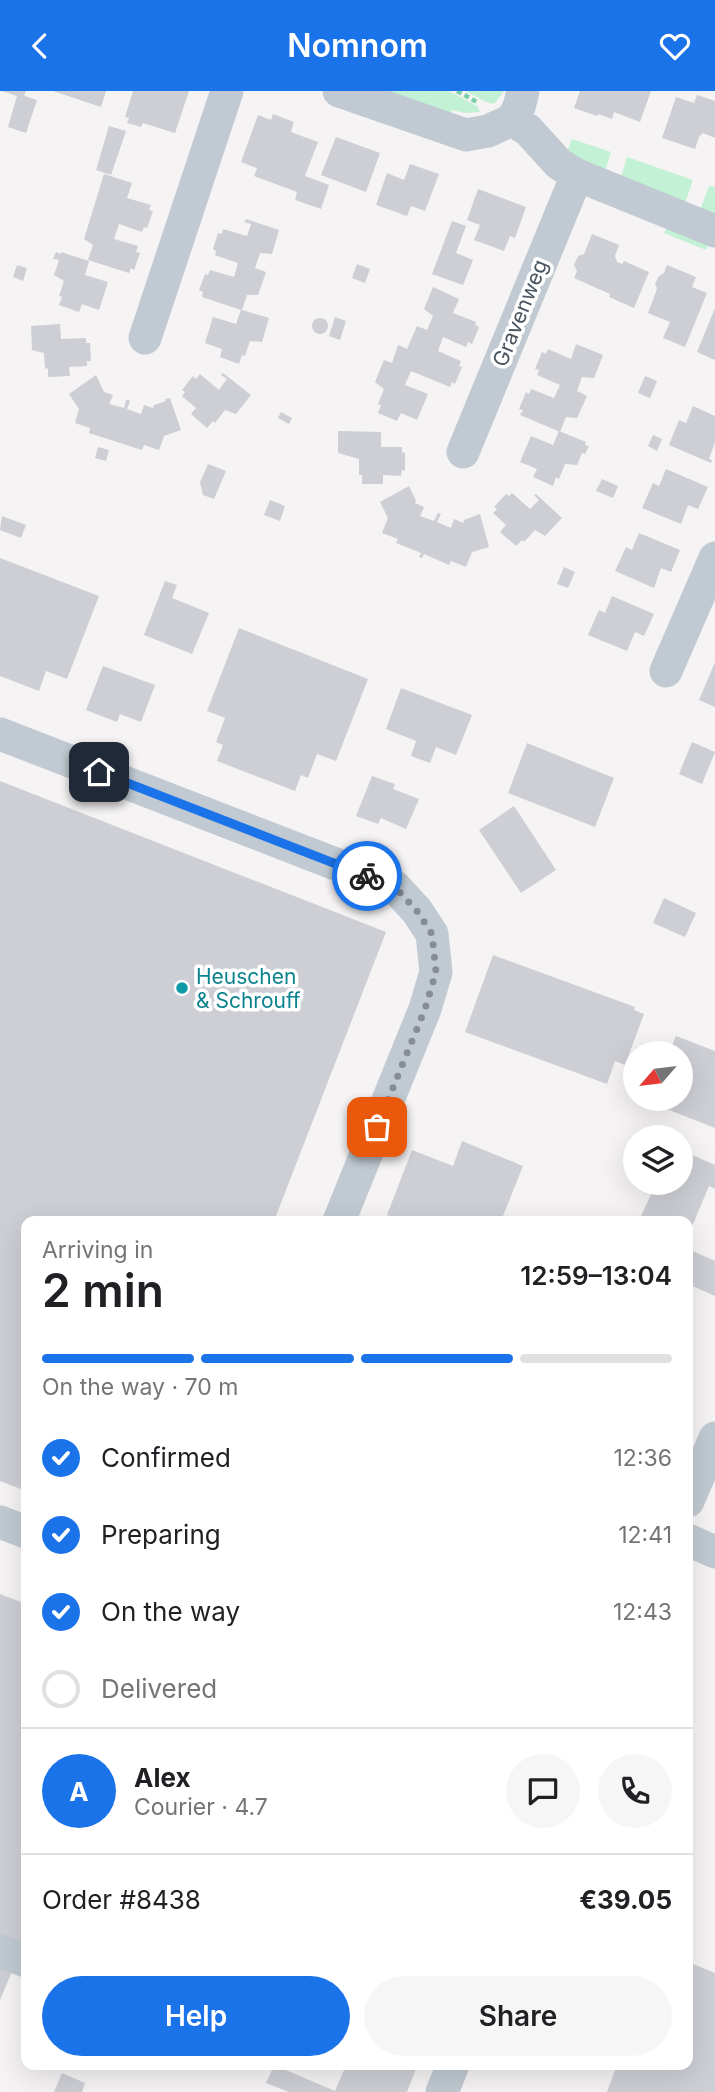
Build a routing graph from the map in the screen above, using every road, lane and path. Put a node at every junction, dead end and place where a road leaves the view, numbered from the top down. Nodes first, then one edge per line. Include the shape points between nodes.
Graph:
1 (227, 91) edge
2 (339, 91) edge
3 (518, 105) edge
4 (577, 175) junction
5 (715, 231) edge
6 (145, 338) dead end
7 (463, 452) dead end
8 (715, 558) edge
9 (666, 671) dead end
10 (0, 734) edge
11 (341, 1216) edge
12 (715, 1438) edge
13 (693, 1489) edge
14 (0, 1522) edge
15 (21, 1530) edge
16 (693, 1542) edge
17 (715, 1552) edge
18 (0, 1951) edge
19 (21, 1959) edge
20 (451, 2070) edge
21 (442, 2092) edge

1 - 6 street
2 - 3 street via 466,135 488,131
3 - 4 street via 528,130 559,165
4 - 5 street
4 - 7 street, Gravenweg
8 - 9 street
10 - 11 street via 395,887 417,911 432,934 436,972
12 - 13 street
14 - 15 street
16 - 17 street
18 - 19 street
20 - 21 street

